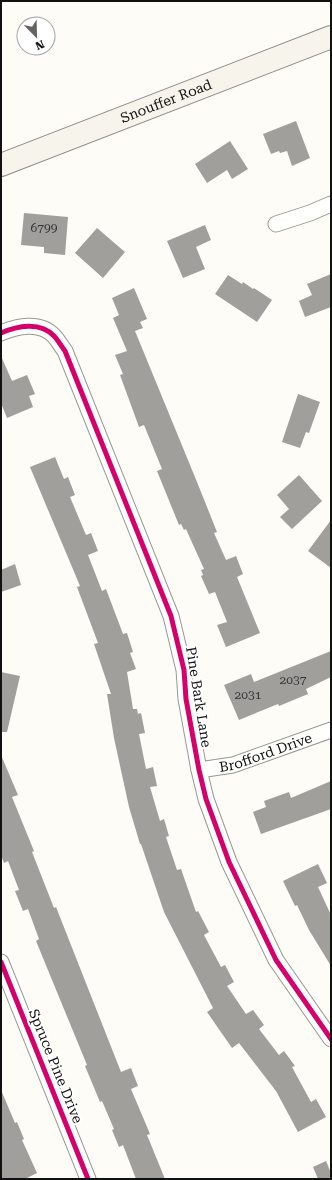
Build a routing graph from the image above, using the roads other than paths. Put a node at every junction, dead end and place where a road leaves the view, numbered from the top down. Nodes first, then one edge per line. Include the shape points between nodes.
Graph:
1 (331, 38) edge
2 (1, 165) edge
3 (331, 204) edge
4 (276, 224) dead end
5 (1, 333) edge
6 (331, 730) edge
7 (199, 770) junction
8 (1, 962) edge
9 (331, 1039) edge
10 (88, 1179) edge

1 - 2 main road, Snouffer Road
3 - 4 street
5 - 7 street, Pine Bark Lane via 14,327 34,326 45,329 65,351 171,616 184,670 186,699
6 - 7 street, Brofford Drive via 233,765
7 - 9 street, Pine Bark Lane via 206,800 229,862 276,960
8 - 10 street, Spruce Pine Drive

